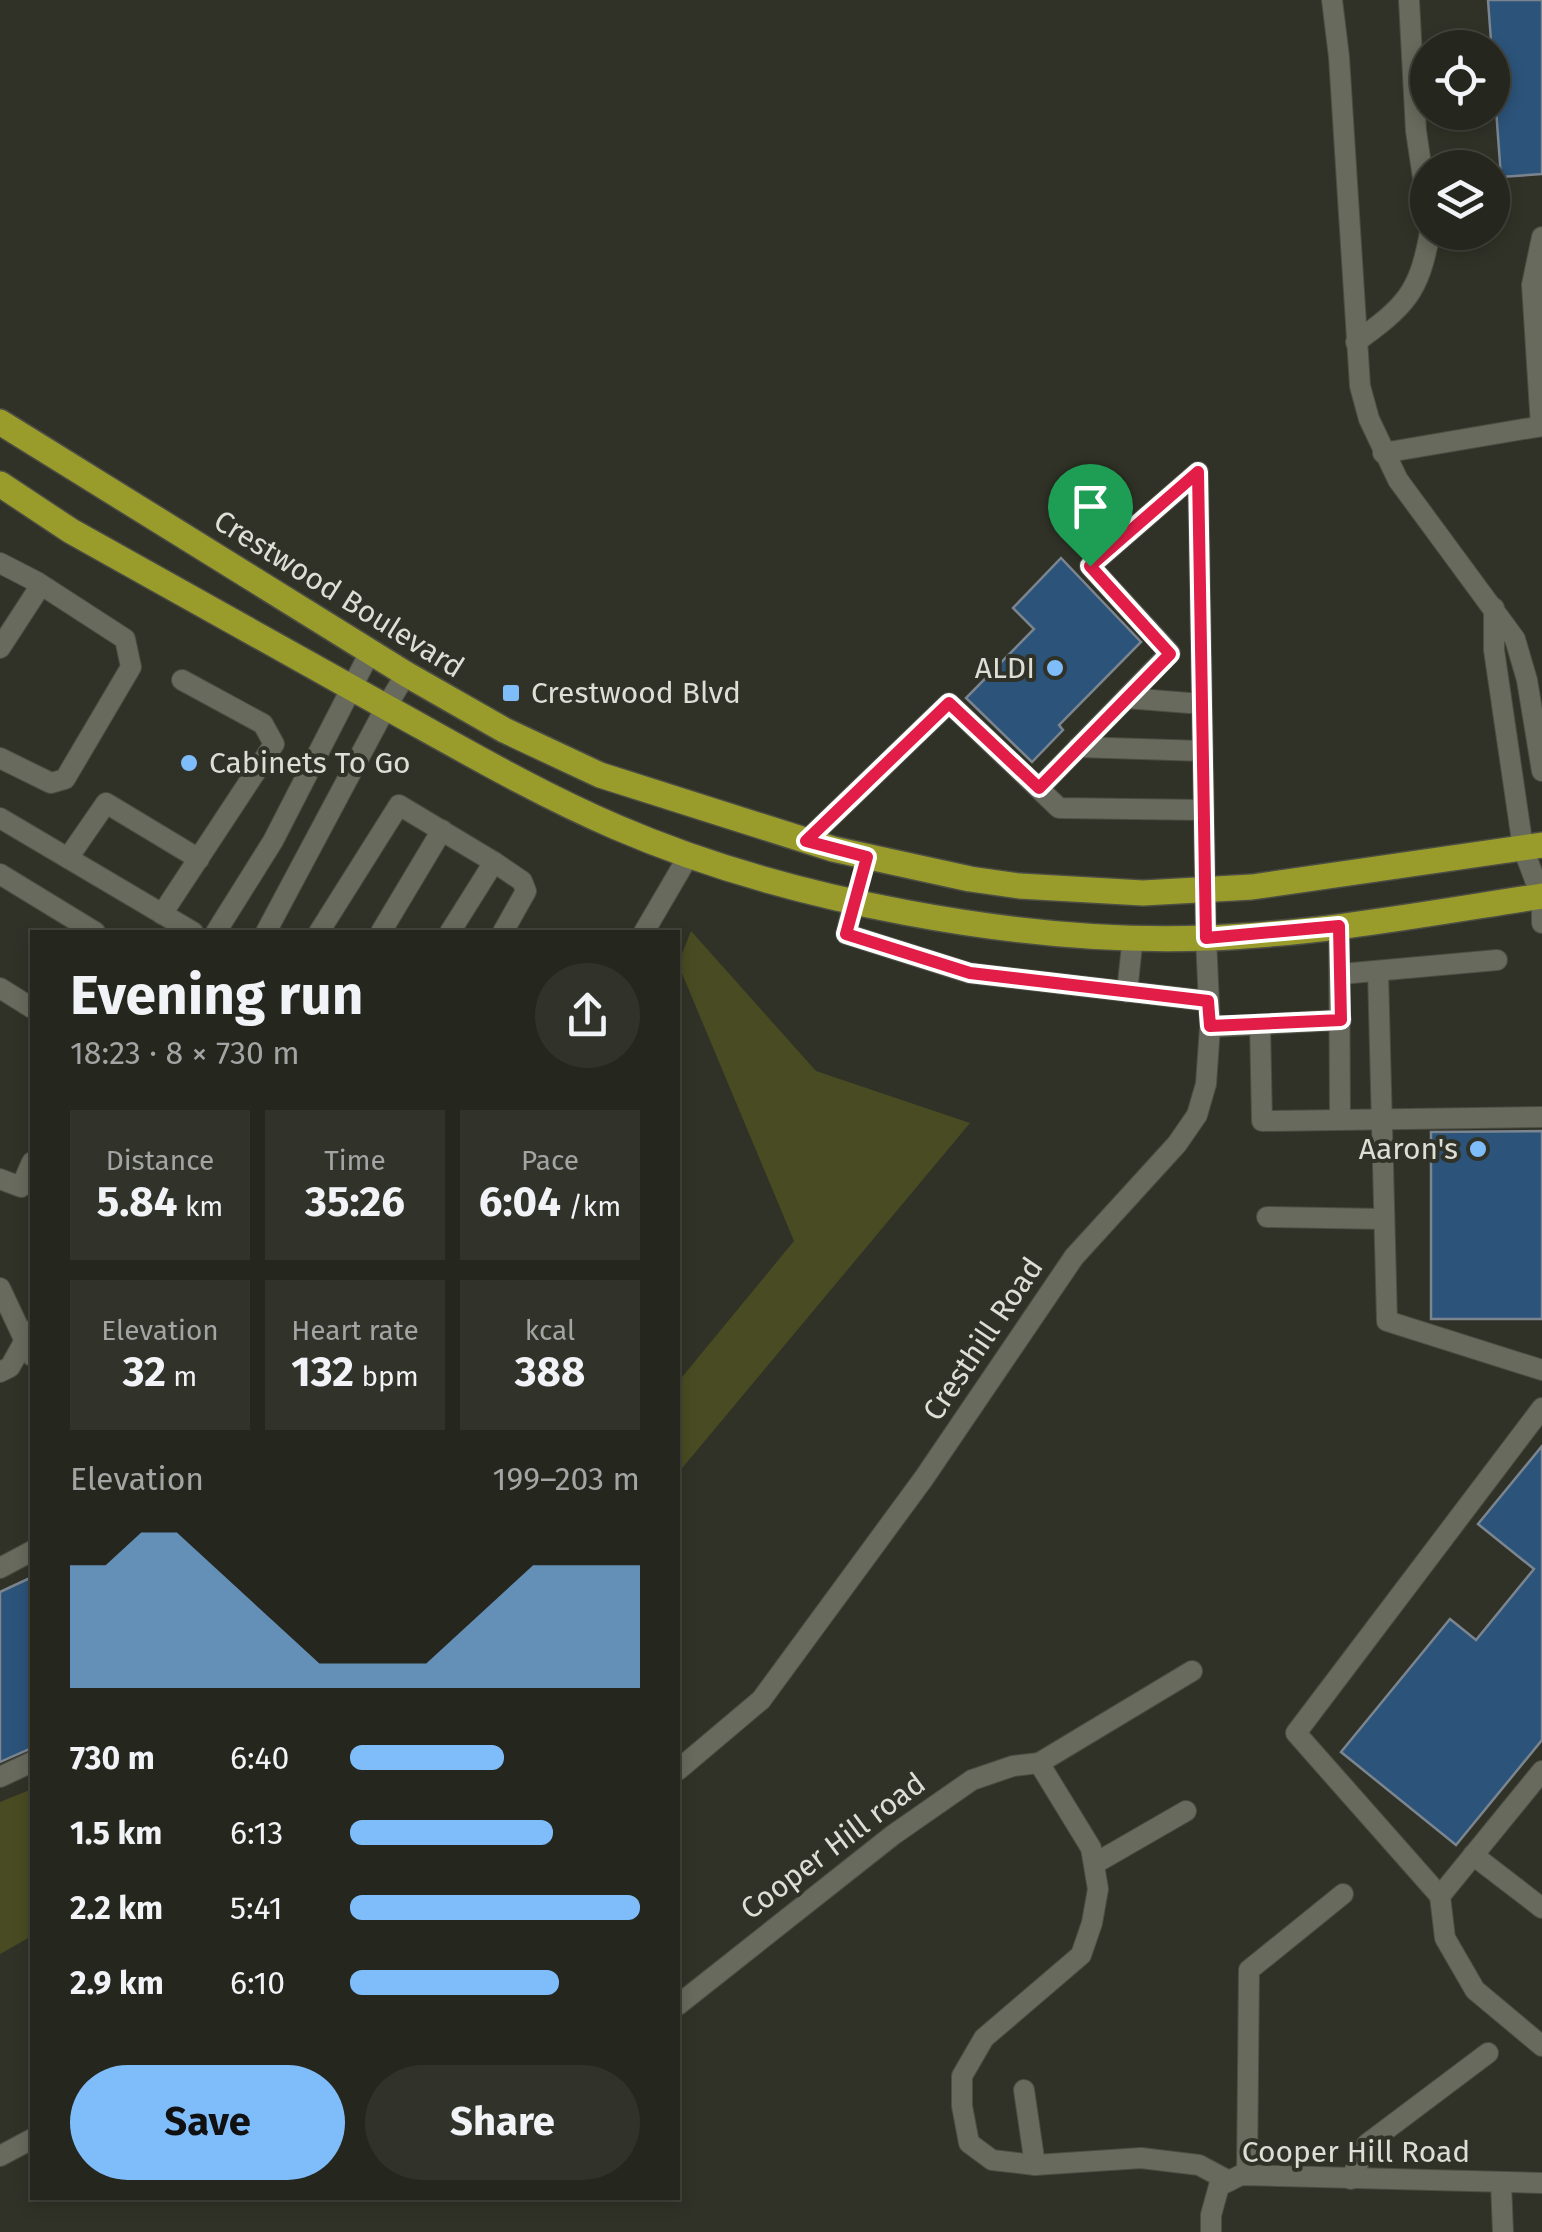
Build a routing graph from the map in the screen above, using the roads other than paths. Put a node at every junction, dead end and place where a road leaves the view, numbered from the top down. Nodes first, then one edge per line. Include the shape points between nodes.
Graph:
1 (1332, 0) edge
2 (1409, 0) edge
3 (1419, 150) edge
4 (1542, 237) edge
5 (1427, 250) edge
6 (1356, 342) junction
7 (0, 422) edge
8 (1541, 426) edge
9 (1383, 453) junction
10 (0, 484) edge
11 (0, 563) edge
12 (41, 585) junction
13 (1494, 608) junction
14 (0, 648) edge
15 (370, 652) junction
16 (406, 674) junction
17 (182, 680) dead end
18 (352, 688) junction
19 (1126, 698) junction
20 (1202, 704) junction
21 (386, 706) junction
22 (1078, 748) junction
23 (1203, 751) junction
24 (0, 758) edge
25 (1542, 771) edge
26 (1039, 788) junction
27 (1204, 810) junction
28 (0, 818) edge
29 (442, 830) junction
30 (806, 841) junction
31 (1532, 846) edge
32 (690, 855) junction
33 (867, 857) junction
34 (68, 858) junction
35 (199, 859) junction
36 (494, 862) junction
37 (0, 874) edge
38 (1206, 892) junction
39 (1542, 895) edge
40 (854, 902) junction
41 (162, 914) junction
42 (1542, 923) edge
43 (1339, 926) junction
44 (92, 930) edge
45 (190, 930) edge
46 (217, 930) edge
47 (267, 930) edge
48 (320, 930) edge
49 (382, 930) edge
50 (451, 930) edge
51 (504, 930) edge
52 (645, 930) edge
53 (1133, 936) junction
54 (1206, 938) junction
55 (1496, 960) dead end
56 (1378, 970) junction
57 (1341, 974) junction
58 (0, 988) edge
59 (1127, 992) junction
60 (1208, 1001) junction
61 (30, 1007) edge
62 (1341, 1020) junction
63 (1260, 1024) junction
64 (1210, 1026) junction
65 (1542, 1118) edge
66 (1382, 1119) junction
67 (1340, 1120) junction
68 (30, 1167) edge
69 (0, 1179) edge
70 (1267, 1217) dead end
71 (1384, 1218) junction
72 (0, 1288) edge
73 (30, 1340) edge
74 (1542, 1370) edge
75 (0, 1372) edge
76 (1542, 1408) edge
77 (30, 1551) edge
78 (0, 1568) edge
79 (1192, 1670) dead end
80 (30, 1763) edge
81 (1039, 1763) junction
82 (680, 1768) edge
83 (1542, 1771) edge
84 (0, 1777) edge
85 (1186, 1811) dead end
86 (1474, 1855) junction
87 (1094, 1864) junction
88 (1343, 1894) dead end
89 (1440, 1896) junction
90 (1542, 1908) edge
91 (680, 2003) edge
92 (1542, 2046) edge
93 (1488, 2053) dead end
94 (1024, 2090) dead end
95 (30, 2140) edge
96 (0, 2156) edge
97 (1036, 2165) junction
98 (1238, 2178) junction
99 (1351, 2179) junction
100 (1501, 2183) junction
101 (1542, 2183) edge
102 (1211, 2232) edge
103 (1503, 2232) edge

1 - 6 street
2 - 3 street
4 - 8 street via 1532,285
5 - 6 street via 1423,272 1401,309
6 - 9 street via 1360,386
7 - 15 main road, Crestwood Boulevard
8 - 9 street
9 - 13 street
10 - 18 main road via 70,532
11 - 12 street
12 - 14 street
12 - 24 street via 125,640 130,667 65,779 51,783
13 - 25 street via 1522,658
13 - 31 street via 1494,650
15 - 16 main road, Crestwood Boulevard
15 - 18 street
16 - 21 street
16 - 30 main road, Crestwood Boulevard via 600,775
17 - 35 street via 262,724 274,744
18 - 21 main road
18 - 46 street via 273,841
19 - 20 street
19 - 20 street, Cresthill Road via 1170,654 1090,566 1198,472
19 - 22 street
20 - 23 street, Cresthill Road
21 - 32 main road via 556,800
21 - 47 street
22 - 23 street
22 - 26 street
23 - 27 street, Cresthill Road
26 - 27 street via 1059,808
26 - 30 street via 949,703
27 - 38 street, Cresthill Road
28 - 34 street
29 - 36 street
29 - 48 street via 399,805
29 - 49 street
30 - 33 main road, Crestwood Boulevard
31 - 38 main road, Crestwood Boulevard
31 - 39 street
32 - 40 main road
32 - 52 street
33 - 38 main road, Crestwood Boulevard via 1019,886
33 - 40 main road
34 - 35 street via 106,803
34 - 41 street
35 - 41 street
36 - 50 street
36 - 51 street via 526,891
37 - 44 street
38 - 54 street, Cresthill Road
39 - 42 street
39 - 43 main road
40 - 53 main road via 982,924
40 - 59 street via 846,934 970,973
41 - 45 street
43 - 54 main road
43 - 57 street
53 - 54 main road
53 - 59 street
54 - 60 street, Cresthill Road
55 - 56 street
56 - 57 street
56 - 66 street
57 - 62 street
58 - 61 street
59 - 60 street
60 - 64 street, Cresthill Road
62 - 63 street
62 - 67 street
63 - 64 street
63 - 67 street via 1262,1121
64 - 82 street, Cresthill Road via 1206,1084 1178,1144 1074,1258 761,1700
65 - 66 street
66 - 67 street
66 - 71 street
68 - 69 street via 21,1187
70 - 71 street
71 - 74 street via 1387,1321
72 - 73 street
73 - 75 street
76 - 89 street via 1296,1733
77 - 78 street
79 - 81 street, Cooper Hill road
80 - 84 street
81 - 87 street, Cooper Hill road via 1091,1848
81 - 91 street, Cooper Hill road via 972,1780
83 - 86 street
85 - 87 street
86 - 89 street
86 - 90 street
87 - 97 street, Cooper Hill road via 1098,1889 1081,1955 984,2038 962,2076 969,2143 992,2160
88 - 98 street via 1249,1970
89 - 92 street via 1446,1938 1475,1990
93 - 99 street via 1367,2144
94 - 97 street
95 - 96 street
97 - 98 street, Cooper Hill road via 1141,2158
98 - 99 street, Cooper Hill Road
98 - 102 street, Cooper Hill Road via 1219,2186
99 - 100 street, Cooper Hill Road
100 - 101 street, Cooper Hill Road
100 - 103 street

